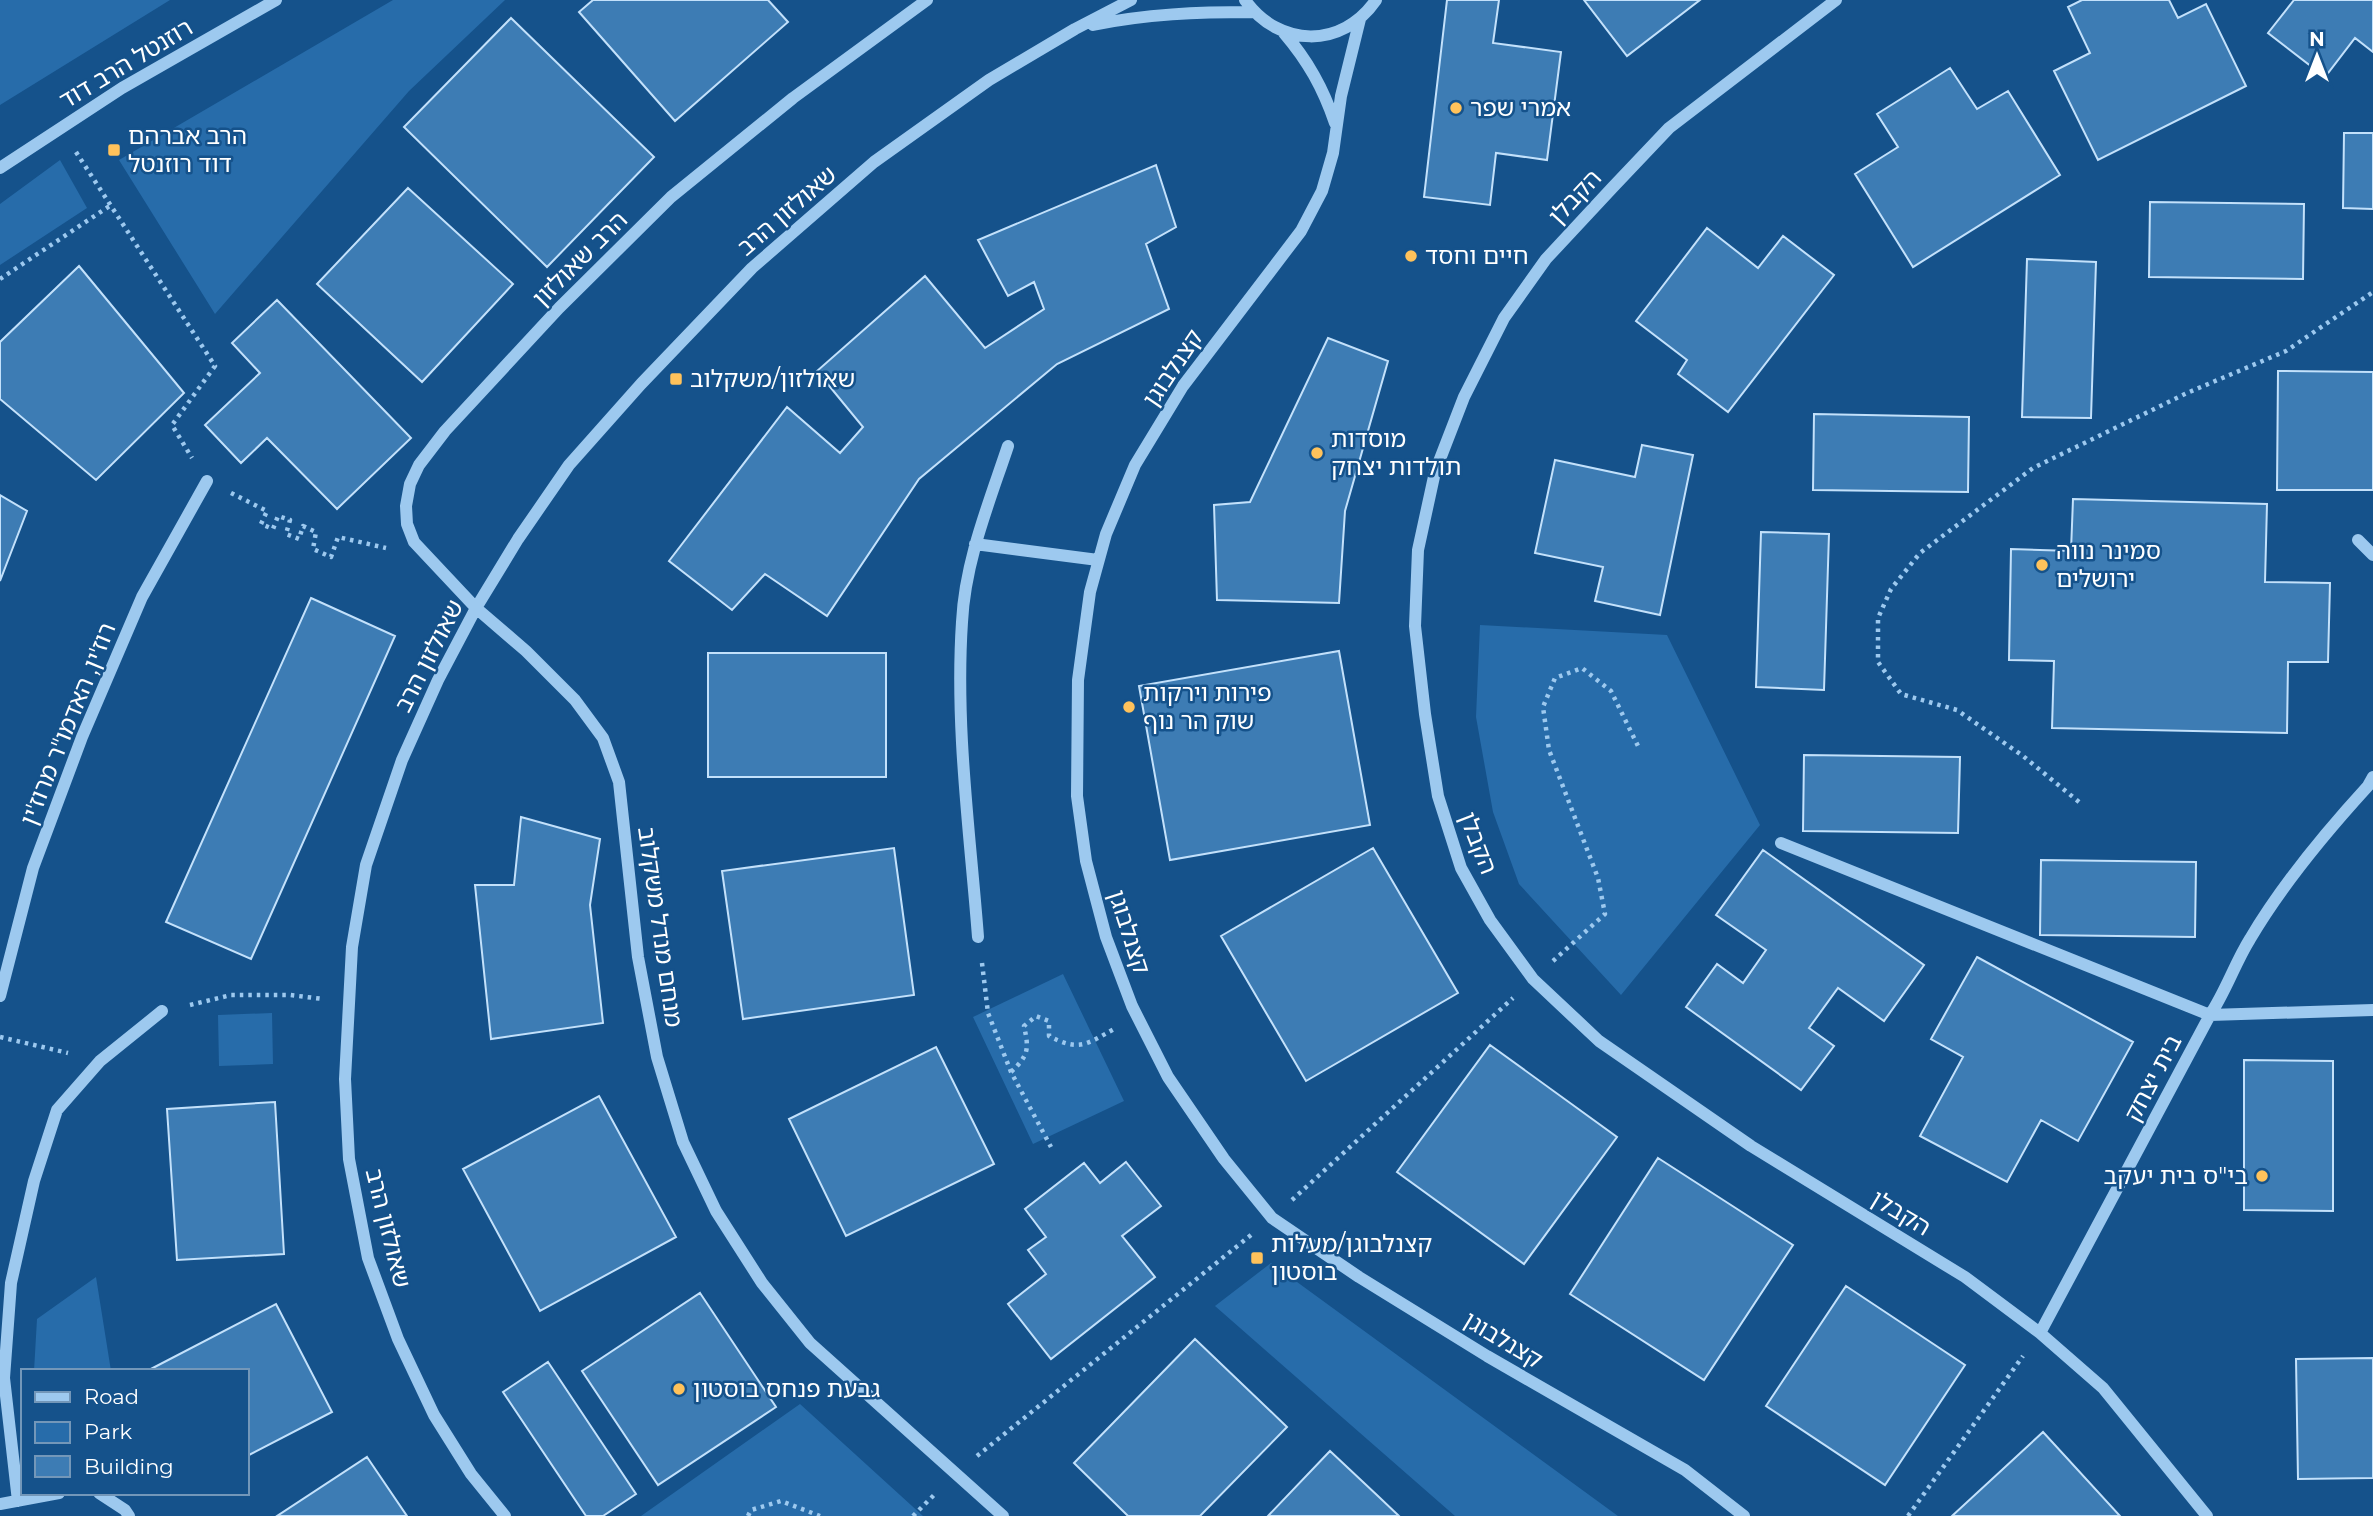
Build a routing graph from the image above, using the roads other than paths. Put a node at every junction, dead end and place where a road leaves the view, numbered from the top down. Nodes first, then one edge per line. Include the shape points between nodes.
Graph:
1 (276, 0) edge
2 (927, 0) edge
3 (1131, 0) edge
4 (1245, 0) edge
5 (1376, 0) edge
6 (1836, 0) edge
7 (1253, 12) junction
8 (1360, 19) junction
9 (1075, 29) junction
10 (1284, 32) junction
11 (1336, 127) junction
12 (0, 167) edge
13 (1008, 446) dead end
14 (207, 481) road end
15 (2358, 540) dead end
16 (975, 544) junction
17 (2373, 555) edge
18 (1098, 560) junction
19 (476, 608) junction
20 (2373, 777) edge
21 (1781, 843) dead end
22 (978, 937) road end
23 (0, 996) edge
24 (2373, 1010) edge
25 (162, 1011) road end
26 (2210, 1015) junction
27 (2040, 1333) junction
28 (49, 1495) edge
29 (102, 1495) edge
30 (18, 1501) junction
31 (0, 1504) edge
32 (129, 1516) edge
33 (505, 1516) edge
34 (1003, 1516) edge
35 (1744, 1516) edge
36 (2207, 1516) edge

1 - 12 street, רוזנטל הרב דוד via 122,88
2 - 19 street, הרב שאולזון via 671,197 559,308 445,431 419,466 410,484 407,524 415,542
3 - 9 street, שאולזון הרב
4 - 7 street
5 - 8 street
6 - 27 street, הקבלן via 1669,128 1546,259 1504,317 1464,397 1435,472 1418,550 1415,626 1425,714 1438,796 1461,868 1490,920 1533,979 1599,1041 1751,1146 1965,1277
7 - 9 street, שאולזון הרב via 1129,17
7 - 10 street
8 - 10 street via 1324,36
8 - 11 street, קצנלבוגן
9 - 19 street, שאולזון הרב via 989,80 874,162 752,268 569,466
10 - 11 street via 1317,78
11 - 18 street, קצנלבוגן via 1322,191 1301,231 1183,386 1135,466
13 - 16 street
14 - 23 street, רוז'ין, האדמו"ר מרוז'ין via 142,597 82,737 33,868
15 - 17 street
16 - 18 street
16 - 22 street via 962,620 961,731
18 - 35 street, קצנלבוגן via 1078,680 1077,796 1086,861 1106,937 1137,1016 1168,1077 1224,1159 1272,1218 1487,1356 1685,1470
19 - 33 street, שאולזון הרב via 402,760 366,865 352,947 345,1079 349,1159 369,1258 398,1339 434,1415 471,1474
19 - 34 street, מנחם מנדל משקלוב via 575,700 603,738 619,782 638,957 657,1056 683,1142 716,1211 762,1283 810,1343
20 - 26 street, בית יצחק via 2312,848 2249,939
21 - 26 street
24 - 26 street
25 - 30 street via 100,1061 57,1110 34,1181 11,1283 4,1378
26 - 27 street, בית יצחק
27 - 36 street, הקבלן via 2103,1388
28 - 30 street
29 - 32 street
30 - 31 street

